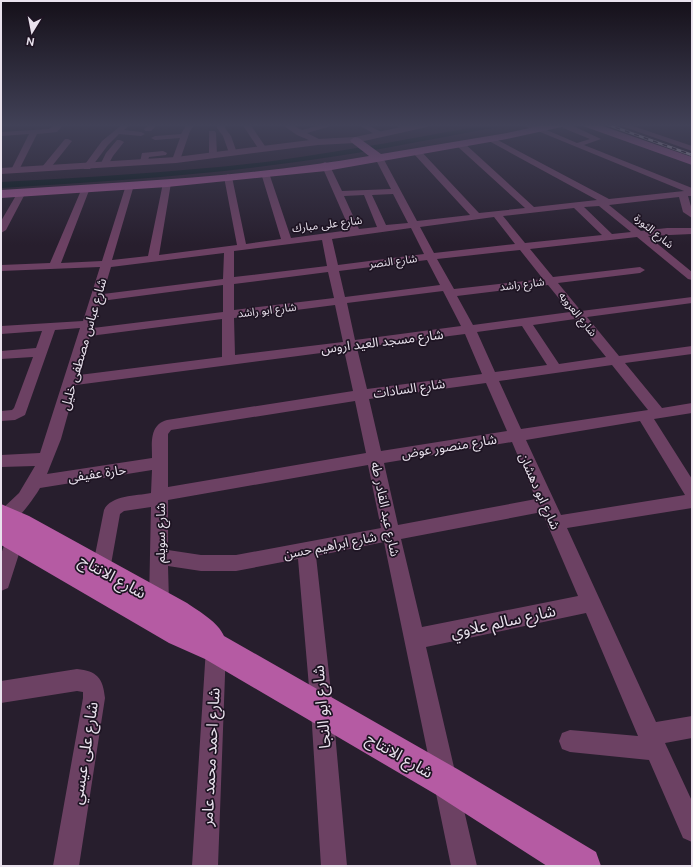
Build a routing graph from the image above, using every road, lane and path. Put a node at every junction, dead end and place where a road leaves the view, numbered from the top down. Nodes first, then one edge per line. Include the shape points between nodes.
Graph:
1 (18, 164) edge
2 (49, 164) edge
3 (89, 164) edge
4 (111, 164) edge
5 (329, 164) edge
6 (381, 164) edge
7 (428, 164) edge
8 (482, 164) edge
9 (545, 164) edge
10 (623, 164) edge
11 (104, 165) joint
12 (321, 166) junction
13 (87, 167) junction
14 (45, 169) junction
15 (15, 170) junction
16 (1, 171) edge
17 (265, 173) junction
18 (228, 177) junction
19 (167, 183) junction
20 (130, 185) junction
21 (86, 188) junction
22 (396, 191) junction
23 (22, 192) junction
24 (689, 192) edge
25 (367, 193) junction
26 (1, 194) edge
27 (339, 194) junction
28 (604, 202) junction
29 (576, 206) junction
30 (532, 210) junction
31 (496, 214) junction
32 (692, 215) edge
33 (477, 217) junction
34 (414, 225) junction
35 (383, 229) junction
36 (1, 230) edge
37 (356, 232) junction
38 (692, 232) edge
39 (639, 235) junction
40 (326, 236) junction
41 (611, 238) junction
42 (287, 241) junction
43 (522, 246) junction
44 (242, 247) junction
45 (229, 249) junction
46 (432, 256) junction
47 (153, 259) junction
48 (106, 264) junction
49 (54, 266) junction
50 (1, 268) edge
51 (333, 268) junction
52 (640, 270) dead end
53 (690, 274) edge
54 (550, 281) junction
55 (229, 282) junction
56 (449, 290) junction
57 (95, 298) junction
58 (692, 300) edge
59 (340, 301) junction
60 (228, 315) junction
61 (578, 315) junction
62 (525, 322) junction
63 (50, 326) junction
64 (87, 328) junction
65 (469, 329) junction
66 (1, 330) edge
67 (350, 345) junction
68 (692, 350) edge
69 (40, 352) junction
70 (1, 355) edge
71 (228, 361) junction
72 (616, 361) junction
73 (556, 369) junction
74 (490, 377) junction
75 (72, 381) junction
76 (361, 395) junction
77 (692, 408) edge
78 (652, 415) junction
79 (1, 416) edge
80 (516, 435) junction
81 (375, 458) junction
82 (46, 459) junction
83 (1, 461) edge
84 (160, 463) junction
85 (34, 482) junction
86 (692, 493) edge
87 (160, 497) junction
88 (692, 501) edge
89 (546, 504) junction
90 (9, 521) edge
91 (555, 523) junction
92 (392, 533) junction
93 (306, 549) junction
94 (160, 557) junction
95 (101, 570) junction
96 (1, 582) edge
97 (159, 602) junction
98 (590, 603) junction
99 (415, 639) junction
100 (216, 648) junction
101 (1, 692) edge
102 (322, 710) junction
103 (692, 727) edge
104 (570, 741) dead end
105 (653, 741) junction
106 (446, 782) junction
107 (692, 828) edge
108 (331, 865) edge
109 (66, 866) edge
110 (205, 866) edge
111 (464, 866) edge
112 (582, 866) edge

1 - 15 street
2 - 14 street
3 - 13 street
4 - 11 street
5 - 12 main road
6 - 22 street, شارع ابو دهشان
7 - 33 street
8 - 30 street
9 - 28 street, شارع الثورة
10 - 24 street
11 - 13 street
12 - 17 main road
12 - 27 street
13 - 14 street
14 - 15 street
15 - 16 street
17 - 18 main road
17 - 42 street
18 - 19 main road
18 - 44 street
19 - 20 main road
19 - 47 street
20 - 21 main road
20 - 48 street, شارع عباس مصطفى خليل
21 - 23 main road
21 - 49 street
22 - 25 street
22 - 34 street, شارع ابو دهشان
23 - 26 main road
23 - 36 street
24 - 28 street, شارع على مبارك
24 - 32 street via 688,212
25 - 27 street
25 - 35 street
27 - 37 street
28 - 29 street, شارع على مبارك
28 - 39 street, شارع الثورة
29 - 30 street, شارع على مبارك
29 - 41 street
30 - 31 street, شارع على مبارك
31 - 33 street, شارع على مبارك
31 - 43 street, شارع العروبه
33 - 34 street, شارع على مبارك
34 - 35 street, شارع على مبارك
34 - 46 street, شارع ابو دهشان
35 - 37 street, شارع على مبارك
37 - 40 street, شارع على مبارك
38 - 39 street, شارع النصر via 673,231
39 - 41 street, شارع النصر
39 - 53 street, شارع الثورة
40 - 42 street, شارع على مبارك
40 - 51 street, شارع عبد القادر طه
41 - 43 street, شارع النصر
42 - 44 street, شارع على مبارك
43 - 46 street, شارع النصر
43 - 54 street, شارع العروبه
44 - 45 street, شارع على مبارك
45 - 47 street, شارع على مبارك
45 - 55 street
46 - 51 street, شارع النصر
46 - 56 street, شارع ابو دهشان
47 - 48 street, شارع على مبارك
48 - 49 street, شارع على مبارك
48 - 57 street, شارع عباس مصطفى خليل
49 - 50 street, شارع على مبارك
51 - 55 street, شارع النصر
51 - 59 street, شارع عبد القادر طه
52 - 54 street, شارع راشد
54 - 56 street, شارع راشد
54 - 61 street, شارع العروبه
55 - 57 street, شارع النصر
55 - 60 street
56 - 59 street, شارع ابو راشد
56 - 65 street, شارع ابو دهشان
57 - 64 street, شارع عباس مصطفى خليل
58 - 61 street, شارع مسجد العيد اروس
59 - 60 street, شارع ابو راشد
59 - 67 street, شارع عبد القادر طه
60 - 64 street, شارع ابو راشد
60 - 71 street
61 - 62 street, شارع مسجد العيد اروس
61 - 72 street, شارع العروبه
62 - 65 street, شارع مسجد العيد اروس
62 - 73 street
63 - 64 street, شارع ابو راشد
63 - 66 street, شارع ابو راشد
63 - 69 street
64 - 75 street, شارع عباس مصطفى خليل
65 - 67 street, شارع مسجد العيد اروس
65 - 74 street, شارع ابو دهشان
67 - 71 street, شارع مسجد العيد اروس
67 - 76 street, شارع عبد القادر طه
68 - 72 street, شارع السادات
69 - 70 street
69 - 79 street via 18,413
71 - 75 street, شارع مسجد العيد اروس
72 - 73 street, شارع السادات
72 - 78 street, شارع العروبه
73 - 74 street, شارع السادات
74 - 76 street, شارع السادات
74 - 80 street, شارع ابو دهشان
75 - 82 street, شارع عباس مصطفى خليل
76 - 81 street, شارع عبد القادر طه
76 - 84 street, شارع السادات via 170,423 160,434
77 - 78 street, شارع منصور عوض
78 - 80 street, شارع منصور عوض
78 - 86 street, شارع العروبه
80 - 81 street, شارع منصور عوض
80 - 89 street, شارع ابو دهشان
81 - 87 street, شارع منصور عوض
81 - 92 street, شارع عبد القادر طه
82 - 83 street
82 - 85 street, شارع عباس مصطفى خليل
84 - 85 street, حارة عفيفى
84 - 87 street, شارع سويلم
85 - 90 street, شارع عباس مصطفى خليل
87 - 94 street, شارع سويلم
87 - 95 street, شارع منصور عوض via 112,510
88 - 91 street
89 - 91 street, شارع ابو دهشان
89 - 92 street, شارع ابراهيم حسن
90 - 95 main road, شارع الانتاج
90 - 96 street, شارع عباس مصطفى خليل
90 - 100 main road, شارع الانتاج via 179,633
91 - 98 street, شارع ابو دهشان
92 - 93 street, شارع ابراهيم حسن
92 - 99 street, شارع عبد القادر طه
93 - 94 street, شارع ابراهيم حسن via 236,563
93 - 102 street, شارع ابو النجا
94 - 97 street, شارع سويلم
95 - 97 main road, شارع الانتاج
97 - 100 main road, شارع الانتاج via 198,628
98 - 99 street, شارع سالم علاوي
98 - 105 street, شارع ابو دهشان
99 - 106 street, شارع عبد القادر طه
100 - 102 main road, شارع الانتاج
100 - 110 street, شارع احمد محمد عامر
101 - 109 street, شارع على عيسي via 77,680 88,681 92,688 94,698
102 - 106 main road, شارع الانتاج
102 - 108 street, شارع ابو النجا
103 - 105 street
104 - 105 street
105 - 107 street, شارع ابو دهشان
106 - 111 street, شارع عبد القادر طه
106 - 112 main road, شارع الانتاج

